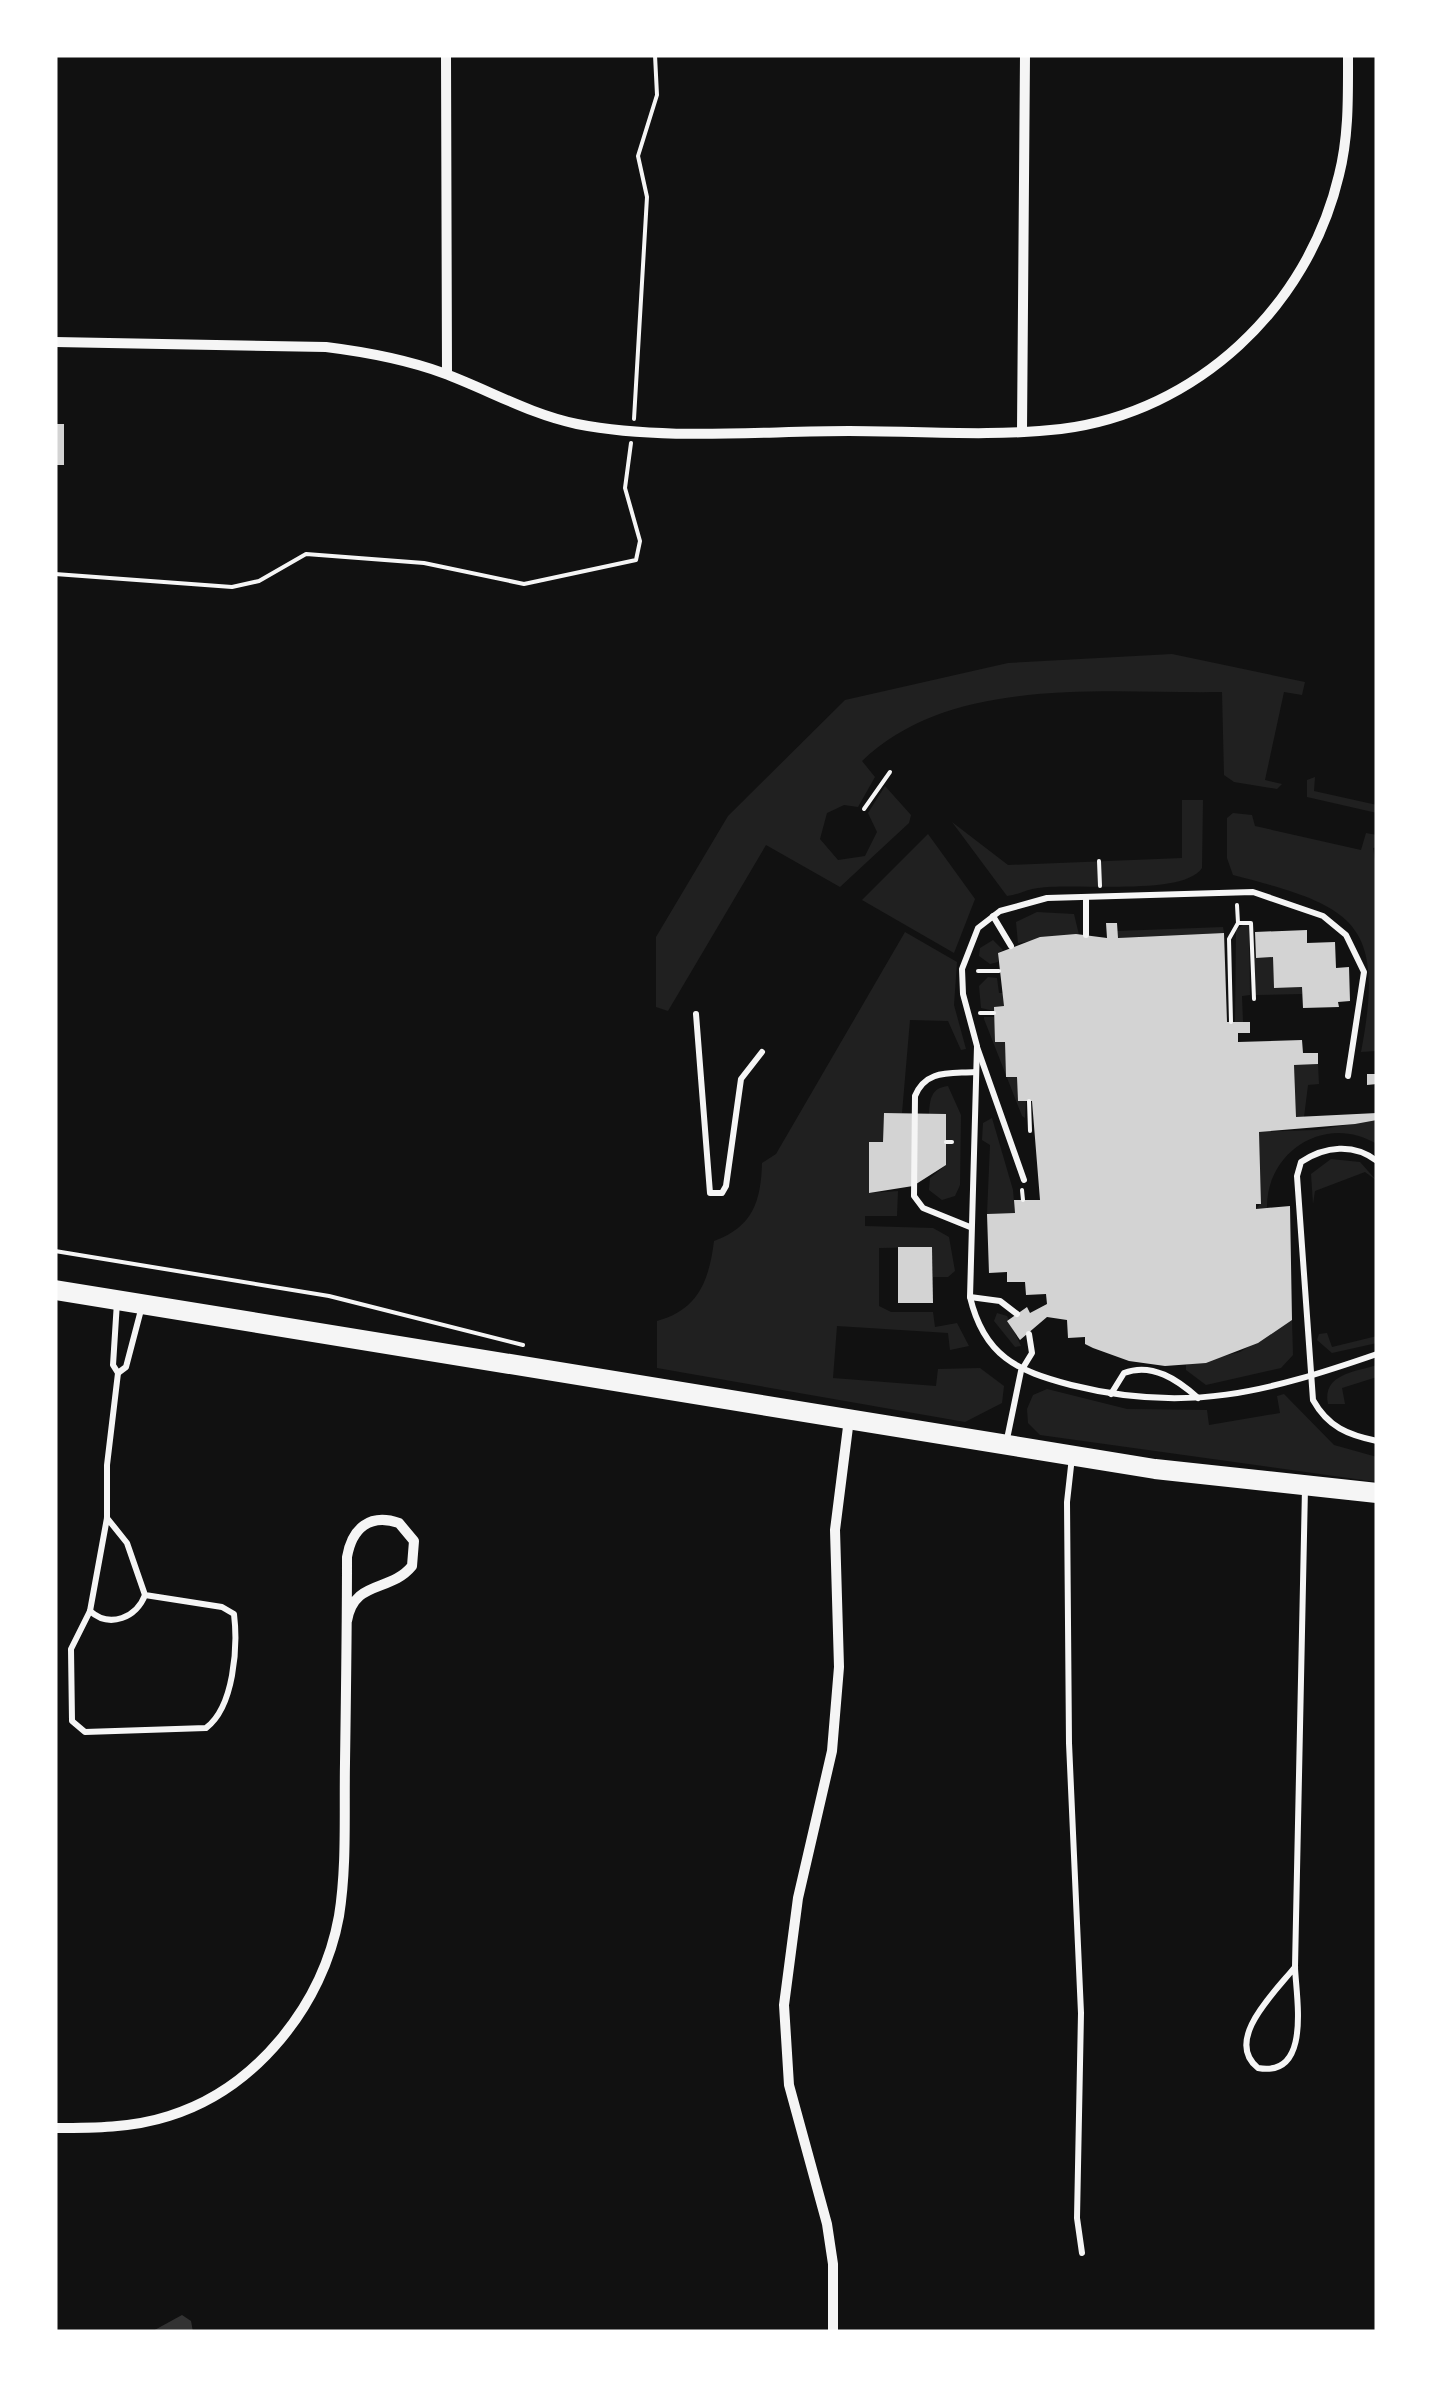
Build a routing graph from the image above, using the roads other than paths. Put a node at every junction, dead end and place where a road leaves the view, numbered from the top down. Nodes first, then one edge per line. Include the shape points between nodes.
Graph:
1 (446, 55) edge
2 (1024, 55) edge
3 (1348, 55) edge
4 (55, 342) edge
5 (447, 374) junction
6 (1022, 432) junction
7 (1086, 897) junction
8 (993, 916) junction
9 (1086, 935) dead end
10 (1010, 946) dead end
11 (696, 1014) dead end
12 (977, 1046) junction
13 (762, 1052) dead end
14 (975, 1072) junction
15 (1348, 1076) dead end
16 (1377, 1161) edge
17 (1024, 1180) dead end
18 (970, 1227) junction
19 (55, 1290) edge
20 (970, 1296) junction
21 (116, 1300) junction
22 (142, 1304) junction
23 (1016, 1314) dead end
24 (1030, 1334) dead end
25 (1377, 1354) edge
26 (1021, 1371) junction
27 (118, 1374) junction
28 (1308, 1375) junction
29 (1111, 1394) junction
30 (1199, 1399) junction
31 (849, 1420) junction
32 (1377, 1442) edge
33 (1006, 1445) junction
34 (1072, 1456) junction
35 (1305, 1487) junction
36 (1377, 1493) edge
37 (108, 1518) junction
38 (145, 1595) junction
39 (90, 1611) junction
40 (346, 1620) junction
41 (1295, 1967) junction
42 (55, 2128) edge
43 (1082, 2253) dead end
44 (834, 2332) edge

1 - 5 street
2 - 6 street
3 - 6 street via 1346,134 1329,212 1273,312 1215,367 1176,392 1102,421
4 - 5 street via 326,347
5 - 6 street via 540,414 633,430
7 - 8 lane via 1026,902
7 - 9 lane
7 - 15 lane via 1253,892 1323,916 1346,934 1364,972
8 - 10 lane
8 - 12 lane via 978,928 962,969
11 - 13 lane via 710,1193 726,1186 740,1079
12 - 14 lane
12 - 17 lane
14 - 18 lane
14 - 18 lane via 930,1075 915,1096 914,1196 923,1208
16 - 28 lane via 1350,1148 1331,1149 1302,1162 1297,1176
18 - 20 lane
19 - 21 highway
20 - 23 lane via 1000,1301
20 - 26 lane via 983,1334
21 - 22 highway
21 - 27 lane
22 - 27 lane via 126,1367
22 - 31 highway
24 - 26 lane via 1032,1353
25 - 28 lane
26 - 29 lane
26 - 33 lane
27 - 37 lane
28 - 30 lane
28 - 32 lane via 1313,1400 1328,1420
29 - 30 lane
29 - 30 lane via 1124,1374 1146,1371 1172,1377
31 - 33 highway
31 - 44 street via 835,1530 839,1667 832,1751 798,1898 784,2018 788,2085 827,2224
33 - 34 highway
34 - 35 highway
34 - 43 lane via 1070,1742
35 - 36 highway
35 - 41 lane
37 - 38 lane via 127,1543
37 - 39 lane
38 - 39 lane via 141,1606 119,1619
38 - 39 lane via 234,1614 228,1696 206,1728 76,1728 70,1649
40 - 40 street via 356,1596 394,1582 412,1566 414,1542 399,1523 374,1520 354,1533
40 - 42 street via 343,1882 338,1919 311,1994 248,2073 198,2105 138,2124
41 - 41 lane via 1299,2016 1291,2054 1274,2068 1258,2068 1246,2054 1246,2039

